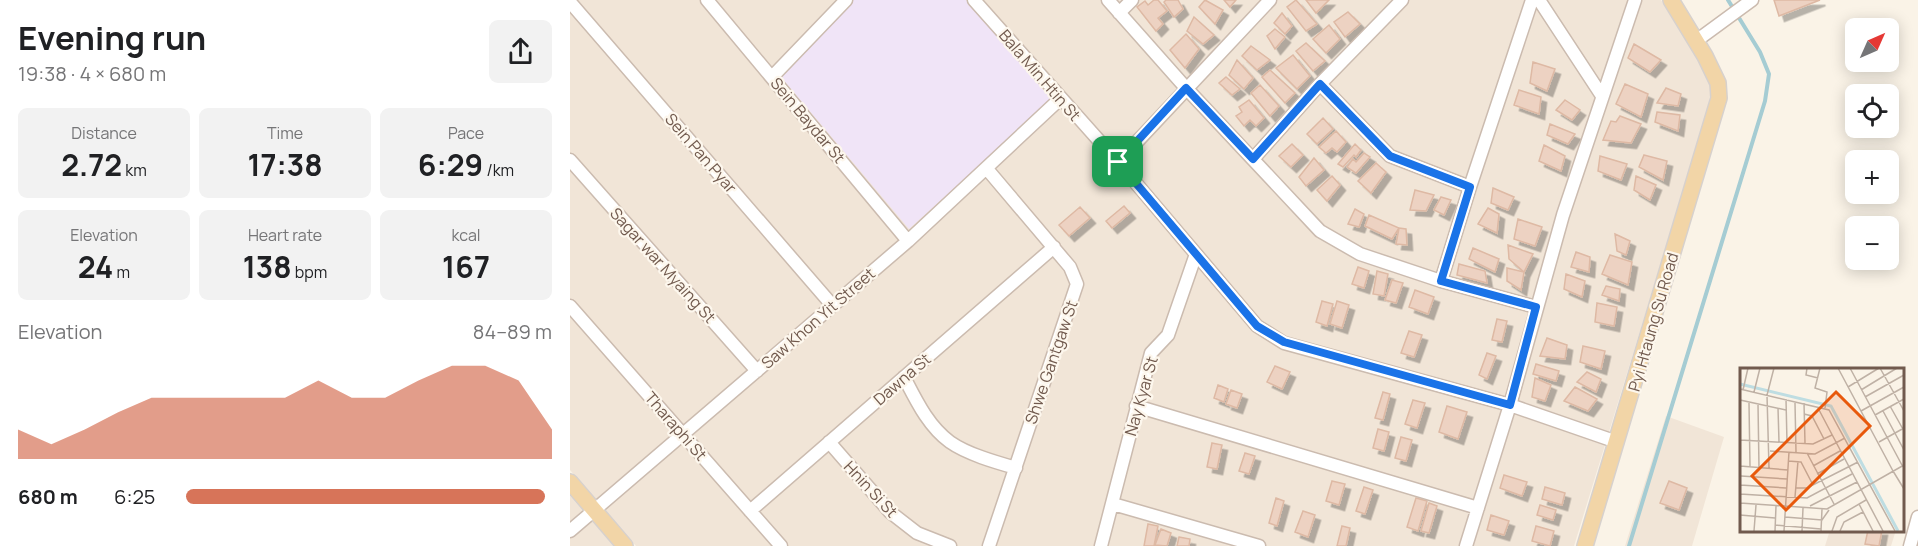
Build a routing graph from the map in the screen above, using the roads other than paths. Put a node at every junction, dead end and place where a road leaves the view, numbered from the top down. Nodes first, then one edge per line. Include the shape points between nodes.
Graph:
1 (707, 0) edge
2 (846, 0) edge
3 (974, 0) edge
4 (1108, 0) edge
5 (1132, 0) edge
6 (1270, 0) edge
7 (1401, 0) edge
8 (1532, 0) edge
9 (1539, 0) edge
10 (1635, 0) edge
11 (1671, 0) edge
12 (1752, 0) edge
13 (570, 2) edge
14 (1119, 13) junction
15 (1696, 41) junction
16 (772, 78) junction
17 (1320, 84) junction
18 (1186, 88) junction
19 (1602, 96) junction
20 (1061, 98) junction
21 (1253, 159) junction
22 (570, 160) edge
23 (1118, 162) junction
24 (987, 169) junction
25 (1470, 187) junction
26 (908, 241) junction
27 (1054, 247) junction
28 (1196, 254) junction
29 (1441, 281) junction
30 (832, 305) junction
31 (570, 306) edge
32 (1536, 307) junction
33 (757, 370) junction
34 (904, 377) junction
35 (1510, 405) junction
36 (1136, 406) junction
37 (684, 435) junction
38 (829, 442) junction
39 (1617, 442) junction
40 (1016, 468) junction
41 (570, 482) edge
42 (1113, 504) junction
43 (1478, 508) junction
44 (594, 510) junction
45 (750, 511) junction
46 (1918, 517) edge
47 (570, 531) edge
48 (625, 546) edge
49 (781, 546) edge
50 (950, 546) edge
51 (989, 546) edge
52 (1101, 546) edge
53 (1259, 546) edge
54 (1466, 546) edge
55 (1585, 546) edge
56 (1910, 546) edge

1 - 16 street, Sein Baydar St
2 - 16 street
3 - 20 street, Bala Min Htin St
4 - 14 street
5 - 14 street
6 - 18 street
7 - 17 street
8 - 25 street
9 - 19 street
10 - 19 street
11 - 15 main road
12 - 15 street
13 - 30 street, Sein Pan Pyar
14 - 18 street
15 - 39 main road, Pyi Htaung Su Road via 1718,83 1719,99
16 - 26 street, Sein Baydar St
17 - 21 street
17 - 25 street via 1390,156
18 - 21 street
18 - 23 street
19 - 32 street
20 - 23 street, Bala Min Htin St
20 - 24 street, Saw Khon Yit Street
21 - 29 street via 1320,231 1360,254
22 - 33 street, Sagar war Myaing St
23 - 28 street, Bala Min Htin St
24 - 26 street, Saw Khon Yit Street
24 - 27 street, Shwe Gantgaw St
25 - 29 street
26 - 30 street, Saw Khon Yit Street
27 - 34 street, Dawna St
27 - 40 street, Shwe Gantgaw St via 1070,267 1077,284
28 - 35 street, Bala Min Htin St via 1257,326 1284,342
28 - 36 street, Nay Kyar St via 1168,335 1151,353
29 - 32 street
30 - 33 street, Saw Khon Yit Street
31 - 37 street, Tharaphi St
32 - 35 street
33 - 37 street, Saw Khon Yit Street
34 - 38 street, Dawna St
34 - 40 street via 923,414 950,442
35 - 39 street, Bala Min Htin St
35 - 43 street
36 - 42 street, Nay Kyar St
36 - 43 street
37 - 44 street, Saw Khon Yit Street
37 - 45 street, Tharaphi St
38 - 45 street, Dawna St
38 - 50 street, Hnin Si St via 890,512 917,533
39 - 55 main road, Pyi Htaung Su Road
40 - 51 street, Shwe Gantgaw St
41 - 44 main road
42 - 52 street, Nay Kyar St
42 - 53 street
43 - 54 street
44 - 47 street, Saw Khon Yit Street
44 - 48 main road
45 - 49 street, Tharaphi St
46 - 56 street

